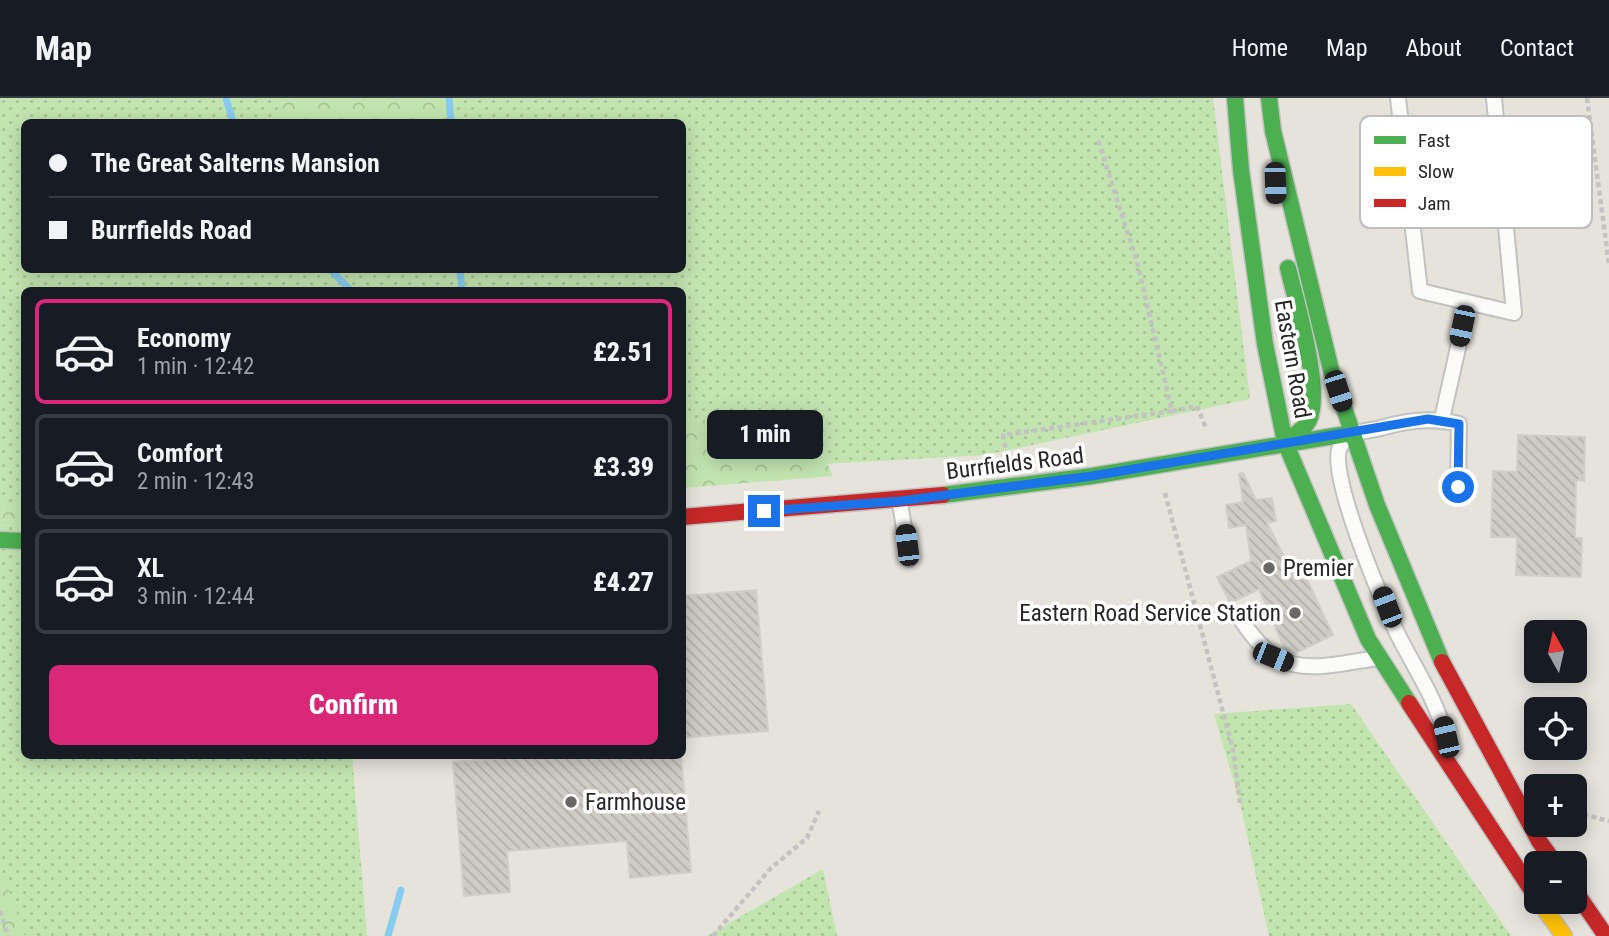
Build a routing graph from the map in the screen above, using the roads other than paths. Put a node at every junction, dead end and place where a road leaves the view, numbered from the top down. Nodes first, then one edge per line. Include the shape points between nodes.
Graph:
1 (1235, 98) edge
2 (1269, 98) edge
3 (1398, 98) edge
4 (1494, 98) edge
5 (1400, 116) edge
6 (1496, 116) edge
7 (1273, 131) junction
8 (1413, 228) edge
9 (1506, 228) edge
10 (1468, 303) junction
11 (1442, 419) junction
12 (1352, 433) junction
13 (1285, 442) junction
14 (1458, 487) dead end
15 (900, 501) junction
16 (686, 517) edge
17 (0, 540) edge
18 (21, 541) edge
19 (909, 559) dead end
20 (1240, 618) dead end
21 (1379, 657) junction
22 (1455, 777) junction
23 (1546, 851) edge
24 (1524, 878) edge
25 (1587, 908) edge
26 (1549, 914) edge
27 (1564, 936) edge
28 (1606, 936) edge

1 - 13 main road, Eastern Road via 1265,344
2 - 7 main road, Eastern Road
3 - 5 lane
4 - 6 lane
7 - 12 main road, Eastern Road via 1331,370
7 - 13 main road via 1275,209 1314,408 1308,422
8 - 10 lane via 1420,291
9 - 10 lane via 1514,313
10 - 11 lane
11 - 12 lane
11 - 14 lane via 1459,424
12 - 13 main road, Burrfields Road
12 - 22 lane via 1336,459 1350,512 1396,630 1441,717
12 - 23 main road, Eastern Road via 1438,654
13 - 15 main road, Burrfields Road via 1160,466
13 - 21 main road, Eastern Road
15 - 16 main road, Burrfields Road
15 - 19 lane
17 - 18 main road
20 - 21 lane via 1254,640 1273,657 1293,665 1319,667
21 - 22 main road, Eastern Road
22 - 24 main road, Eastern Road
25 - 28 main road
26 - 27 main road, Eastern Road

